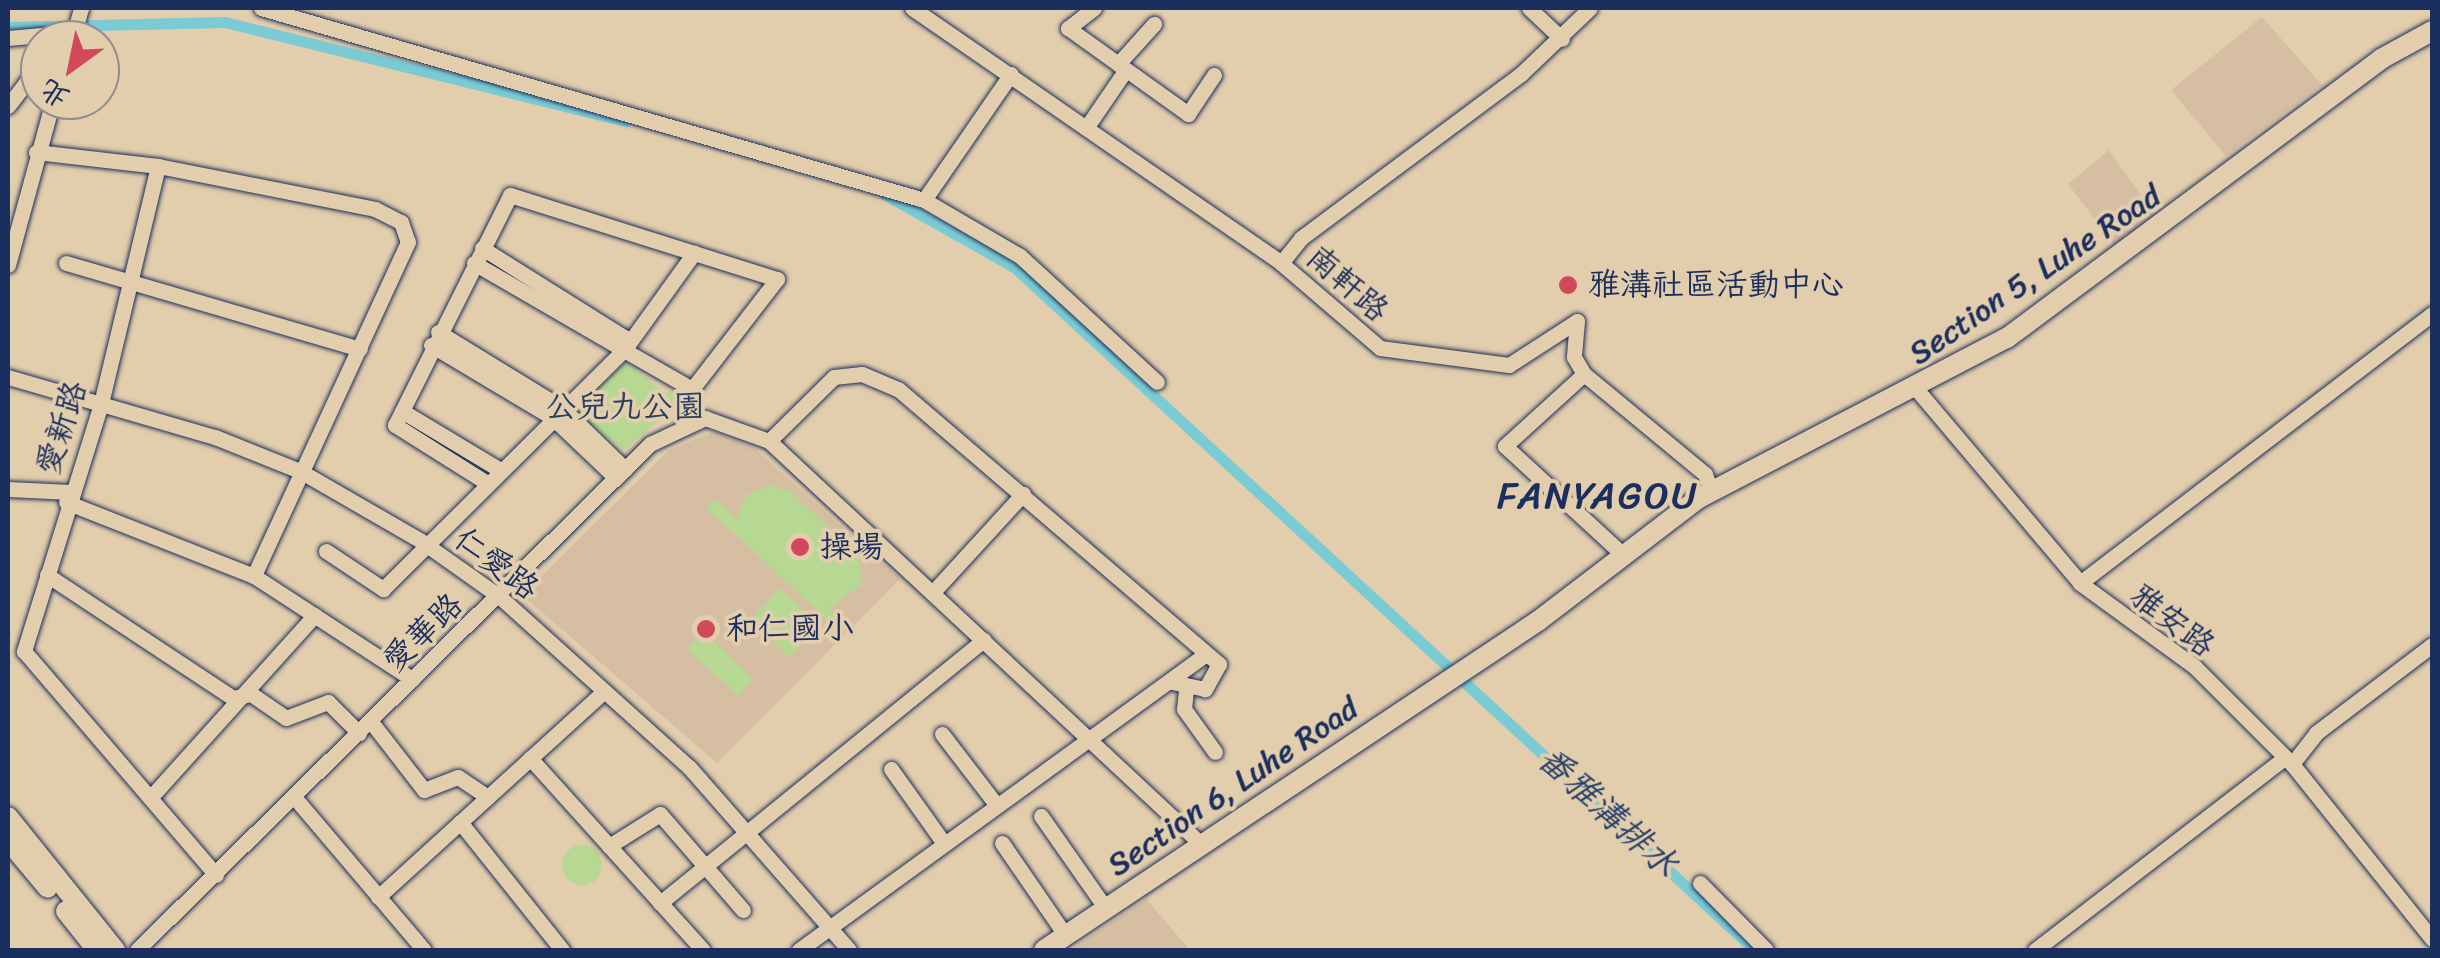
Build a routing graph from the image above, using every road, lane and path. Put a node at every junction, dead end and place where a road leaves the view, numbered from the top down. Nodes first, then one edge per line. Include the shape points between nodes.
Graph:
1 (261, 8) edge
2 (912, 8) edge
3 (1094, 8) edge
4 (1529, 8) edge
5 (1590, 8) edge
6 (1154, 24) dead end
7 (2432, 32) edge
8 (1562, 39) junction
9 (1122, 68) junction
10 (1010, 74) junction
11 (1214, 76) dead end
12 (46, 120) edge
13 (1086, 128) junction
14 (36, 152) junction
15 (158, 166) junction
16 (924, 200) junction
17 (694, 253) junction
18 (478, 256) junction
19 (66, 262) dead end
20 (1281, 264) junction
21 (8, 265) edge
22 (132, 282) junction
23 (2432, 314) edge
24 (435, 338) junction
25 (360, 349) junction
26 (624, 350) junction
27 (1584, 374) junction
28 (8, 377) edge
29 (1157, 382) dead end
30 (1918, 391) junction
31 (100, 407) junction
32 (402, 411) junction
33 (558, 413) junction
34 (769, 441) junction
35 (500, 470) junction
36 (300, 472) junction
37 (621, 474) junction
38 (487, 483) junction
39 (8, 489) edge
40 (1711, 491) junction
41 (1023, 494) junction
42 (69, 497) junction
43 (421, 542) junction
44 (326, 551) dead end
45 (1624, 556) junction
46 (47, 576) junction
47 (254, 576) junction
48 (2080, 582) junction
49 (934, 590) junction
50 (500, 597) junction
51 (316, 615) junction
52 (984, 640) junction
53 (2432, 645) edge
54 (1206, 654) junction
55 (1457, 675) joint
56 (412, 679) junction
57 (1178, 686) junction
58 (604, 690) junction
59 (234, 698) junction
60 (365, 728) junction
61 (942, 734) dead end
62 (1084, 736) junction
63 (1215, 752) dead end
64 (530, 758) junction
65 (2286, 762) junction
66 (891, 768) dead end
67 (488, 796) junction
68 (150, 798) junction
69 (295, 798) junction
70 (995, 803) junction
71 (1042, 816) dead end
72 (8, 817) edge
73 (460, 822) junction
74 (753, 830) junction
75 (8, 840) edge
76 (943, 842) junction
77 (1002, 843) dead end
78 (1202, 844) junction
79 (610, 846) junction
80 (706, 868) junction
81 (216, 874) junction
82 (1700, 883) dead end
83 (378, 896) junction
84 (660, 903) junction
85 (1106, 908) junction
86 (743, 910) dead end
87 (832, 928) junction
88 (1066, 936) junction
89 (2432, 939) edge
90 (97, 950) edge
91 (116, 950) edge
92 (137, 950) edge
93 (424, 950) edge
94 (562, 950) edge
95 (703, 950) edge
96 (799, 950) edge
97 (850, 950) edge
98 (1044, 950) edge
99 (1766, 950) edge
100 (2035, 950) edge

1 - 16 street
2 - 10 street, 南軒路
3 - 9 street via 1068,28
4 - 8 street
5 - 8 street
6 - 9 street
7 - 30 main road, Section 5, Luhe Road via 2381,59 2072,292
8 - 20 street via 1301,238
9 - 11 street via 1188,114
9 - 13 street
10 - 13 street, 南軒路
10 - 16 street
12 - 14 street
13 - 20 street, 南軒路
14 - 15 street
14 - 21 street
15 - 22 street, 愛新路
15 - 25 street via 375,209 400,222 408,242
16 - 29 street via 1020,256
17 - 18 street via 510,195
17 - 26 street
17 - 26 street via 777,278 692,389
18 - 24 street
18 - 26 street via 613,351
19 - 22 street
20 - 27 street, 南軒路 via 1380,348 1508,365 1576,321 1574,357
22 - 25 street
22 - 31 street, 愛新路
23 - 48 street
24 - 32 street
24 - 33 street
25 - 36 street
26 - 33 street
27 - 40 street via 1705,474
27 - 45 street via 1505,446
28 - 31 street, 仁愛路
30 - 40 main road, Section 5, Luhe Road
30 - 48 street, 雅安路
31 - 36 street, 仁愛路
31 - 42 street, 愛新路
32 - 35 street
32 - 38 street via 395,425
33 - 35 street
33 - 37 street
34 - 37 street, 愛華路 via 728,420 693,420
34 - 41 street via 825,383 862,374 928,412
34 - 49 street, 愛華路
35 - 38 street
36 - 43 street, 仁愛路
36 - 47 street
37 - 50 street, 愛華路
38 - 43 street
39 - 42 street
40 - 45 main road, Section 5, Luhe Road
41 - 49 street
41 - 54 street
42 - 46 street, 愛新路
42 - 47 street
43 - 44 street via 379,591
43 - 50 street, 仁愛路
45 - 55 main road, Section 5, Luhe Road
46 - 59 street
46 - 68 street, 愛新路 via 26,639 28,665
47 - 51 street
48 - 65 street, 雅安路 via 2195,667
49 - 52 street, 愛華路
50 - 56 street, 愛華路
50 - 58 street, 仁愛路
51 - 56 street
51 - 59 street
52 - 62 street, 愛華路
52 - 74 street
53 - 65 street
54 - 57 street
54 - 57 street via 1220,674
55 - 78 main road, Section 6, Luhe Road
56 - 60 street, 愛華路
57 - 62 street
57 - 63 street via 1184,709
58 - 64 street
58 - 74 street, 仁愛路
59 - 60 street via 251,694 286,718 328,702
59 - 68 street
60 - 67 street via 424,790 458,776
60 - 69 street, 愛華路
61 - 70 street
62 - 70 street
62 - 78 street, 愛華路
64 - 67 street
64 - 79 street
65 - 89 street, 雅安路
65 - 100 street
66 - 76 street
67 - 73 street
68 - 81 street, 愛新路
69 - 81 street, 愛華路
69 - 83 street
70 - 76 street
71 - 85 street
72 - 91 main road
73 - 83 street
73 - 94 street
74 - 80 street
74 - 87 street, 仁愛路
75 - 90 main road
76 - 87 street
77 - 88 street
78 - 85 main road, Section 6, Luhe Road
79 - 80 street via 655,813
79 - 84 street
80 - 84 street
80 - 86 street
81 - 92 street, 愛華路
82 - 99 street
83 - 93 street
84 - 95 street
85 - 88 main road, Section 6, Luhe Road
87 - 96 street
87 - 97 street, 仁愛路
88 - 98 main road, Section 6, Luhe Road

